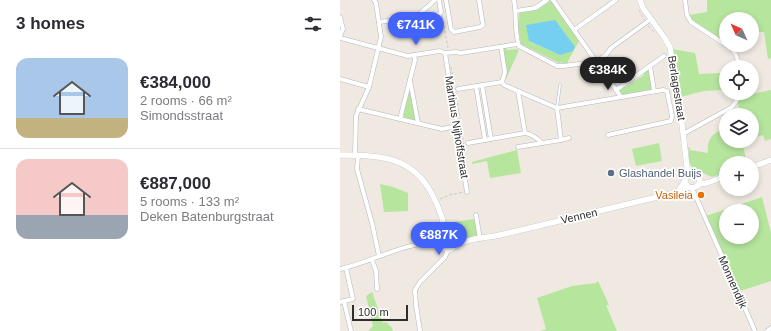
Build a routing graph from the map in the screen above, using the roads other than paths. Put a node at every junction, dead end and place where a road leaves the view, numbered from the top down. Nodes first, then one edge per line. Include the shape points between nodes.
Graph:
1 (435, 0) edge
2 (439, 0) edge
3 (446, 0) edge
4 (479, 0) edge
5 (514, 0) edge
6 (547, 0) edge
7 (553, 0) edge
8 (616, 0) edge
9 (640, 0) edge
10 (685, 0) edge
11 (376, 1) edge
12 (516, 11) junction
13 (340, 17) edge
14 (416, 17) junction
15 (649, 21) junction
16 (379, 22) junction
17 (574, 30) junction
18 (340, 37) edge
19 (719, 41) edge
20 (518, 44) junction
21 (501, 47) junction
22 (379, 48) junction
23 (445, 53) junction
24 (414, 55) junction
25 (664, 56) dead end
26 (596, 62) junction
27 (650, 66) junction
28 (340, 79) edge
29 (410, 79) junction
30 (502, 82) junction
31 (482, 85) junction
32 (560, 85) dead end
33 (476, 86) junction
34 (369, 87) junction
35 (458, 89) dead end
36 (616, 90) junction
37 (518, 91) junction
38 (654, 91) junction
39 (621, 97) junction
40 (737, 100) edge
41 (557, 108) junction
42 (358, 109) junction
43 (400, 119) junction
44 (418, 123) junction
45 (457, 126) junction
46 (525, 134) junction
47 (683, 134) junction
48 (608, 135) dead end
49 (569, 138) dead end
50 (491, 139) junction
51 (485, 140) junction
52 (562, 140) junction
53 (468, 143) road end
54 (542, 143) junction
55 (518, 147) dead end
56 (340, 155) edge
57 (356, 156) junction
58 (771, 160) edge
59 (759, 164) edge
60 (690, 174) junction
61 (719, 178) edge
62 (699, 181) junction
63 (688, 186) junction
64 (466, 192) road end
65 (476, 215) dead end
66 (480, 239) junction
67 (449, 241) junction
68 (448, 250) junction
69 (379, 256) junction
70 (372, 260) junction
71 (346, 268) junction
72 (340, 269) edge
73 (377, 289) dead end
74 (342, 301) edge
75 (771, 328) edge
76 (351, 331) edge
77 (420, 331) edge
78 (755, 331) edge
79 (767, 331) edge

1 - 14 street
2 - 14 street via 441,13
3 - 4 street via 453,31 483,25
5 - 12 street
6 - 12 street via 535,8
7 - 17 street
8 - 17 street
9 - 15 street, Berlagestraat
10 - 19 street via 690,22
11 - 16 street
12 - 20 street
13 - 18 street via 343,29
14 - 16 street
15 - 26 street
15 - 47 street, Berlagestraat via 670,47
16 - 22 street
17 - 26 street
18 - 22 street
20 - 21 street
20 - 26 street via 557,66
21 - 23 street
21 - 30 street via 505,72
22 - 24 street via 408,56
22 - 34 street
23 - 24 street via 440,51
23 - 45 street, Martinus Nijhoffstraat
24 - 29 street
25 - 27 street
26 - 36 street
27 - 36 street
27 - 38 street
28 - 34 street
29 - 43 street
29 - 44 street
30 - 31 street
30 - 37 street
31 - 33 street
31 - 50 street
32 - 41 lane
33 - 35 street
33 - 51 street
34 - 42 street
36 - 39 street
37 - 41 street
37 - 46 street
38 - 39 street
38 - 48 street via 668,92 672,116 670,121
39 - 41 street
40 - 47 street via 732,107
41 - 52 street
42 - 43 street
42 - 57 street via 355,119
43 - 44 street
44 - 45 street via 442,129
45 - 64 street, Martinus Nijhoffstraat
46 - 50 street
46 - 54 street via 537,138
47 - 60 street, Berlagestraat
49 - 52 street
50 - 51 street
51 - 53 street
52 - 54 street
54 - 55 street
56 - 57 street
57 - 67 street via 386,158 399,162 422,178 436,202
57 - 69 street
58 - 59 street
60 - 62 street via 697,175
60 - 63 street via 686,178
61 - 62 street
62 - 63 street via 695,188
63 - 66 street, Vennen via 671,194
63 - 78 street, Monnendijk
65 - 66 street
66 - 67 street, Vennen via 465,242
67 - 68 street, Vennen via 452,249
67 - 68 street via 443,248
67 - 69 street via 408,247
68 - 77 street via 445,257 415,290
69 - 70 street
70 - 71 street
70 - 73 street via 376,271
71 - 72 street
71 - 74 street via 353,298
74 - 76 street
75 - 79 street

